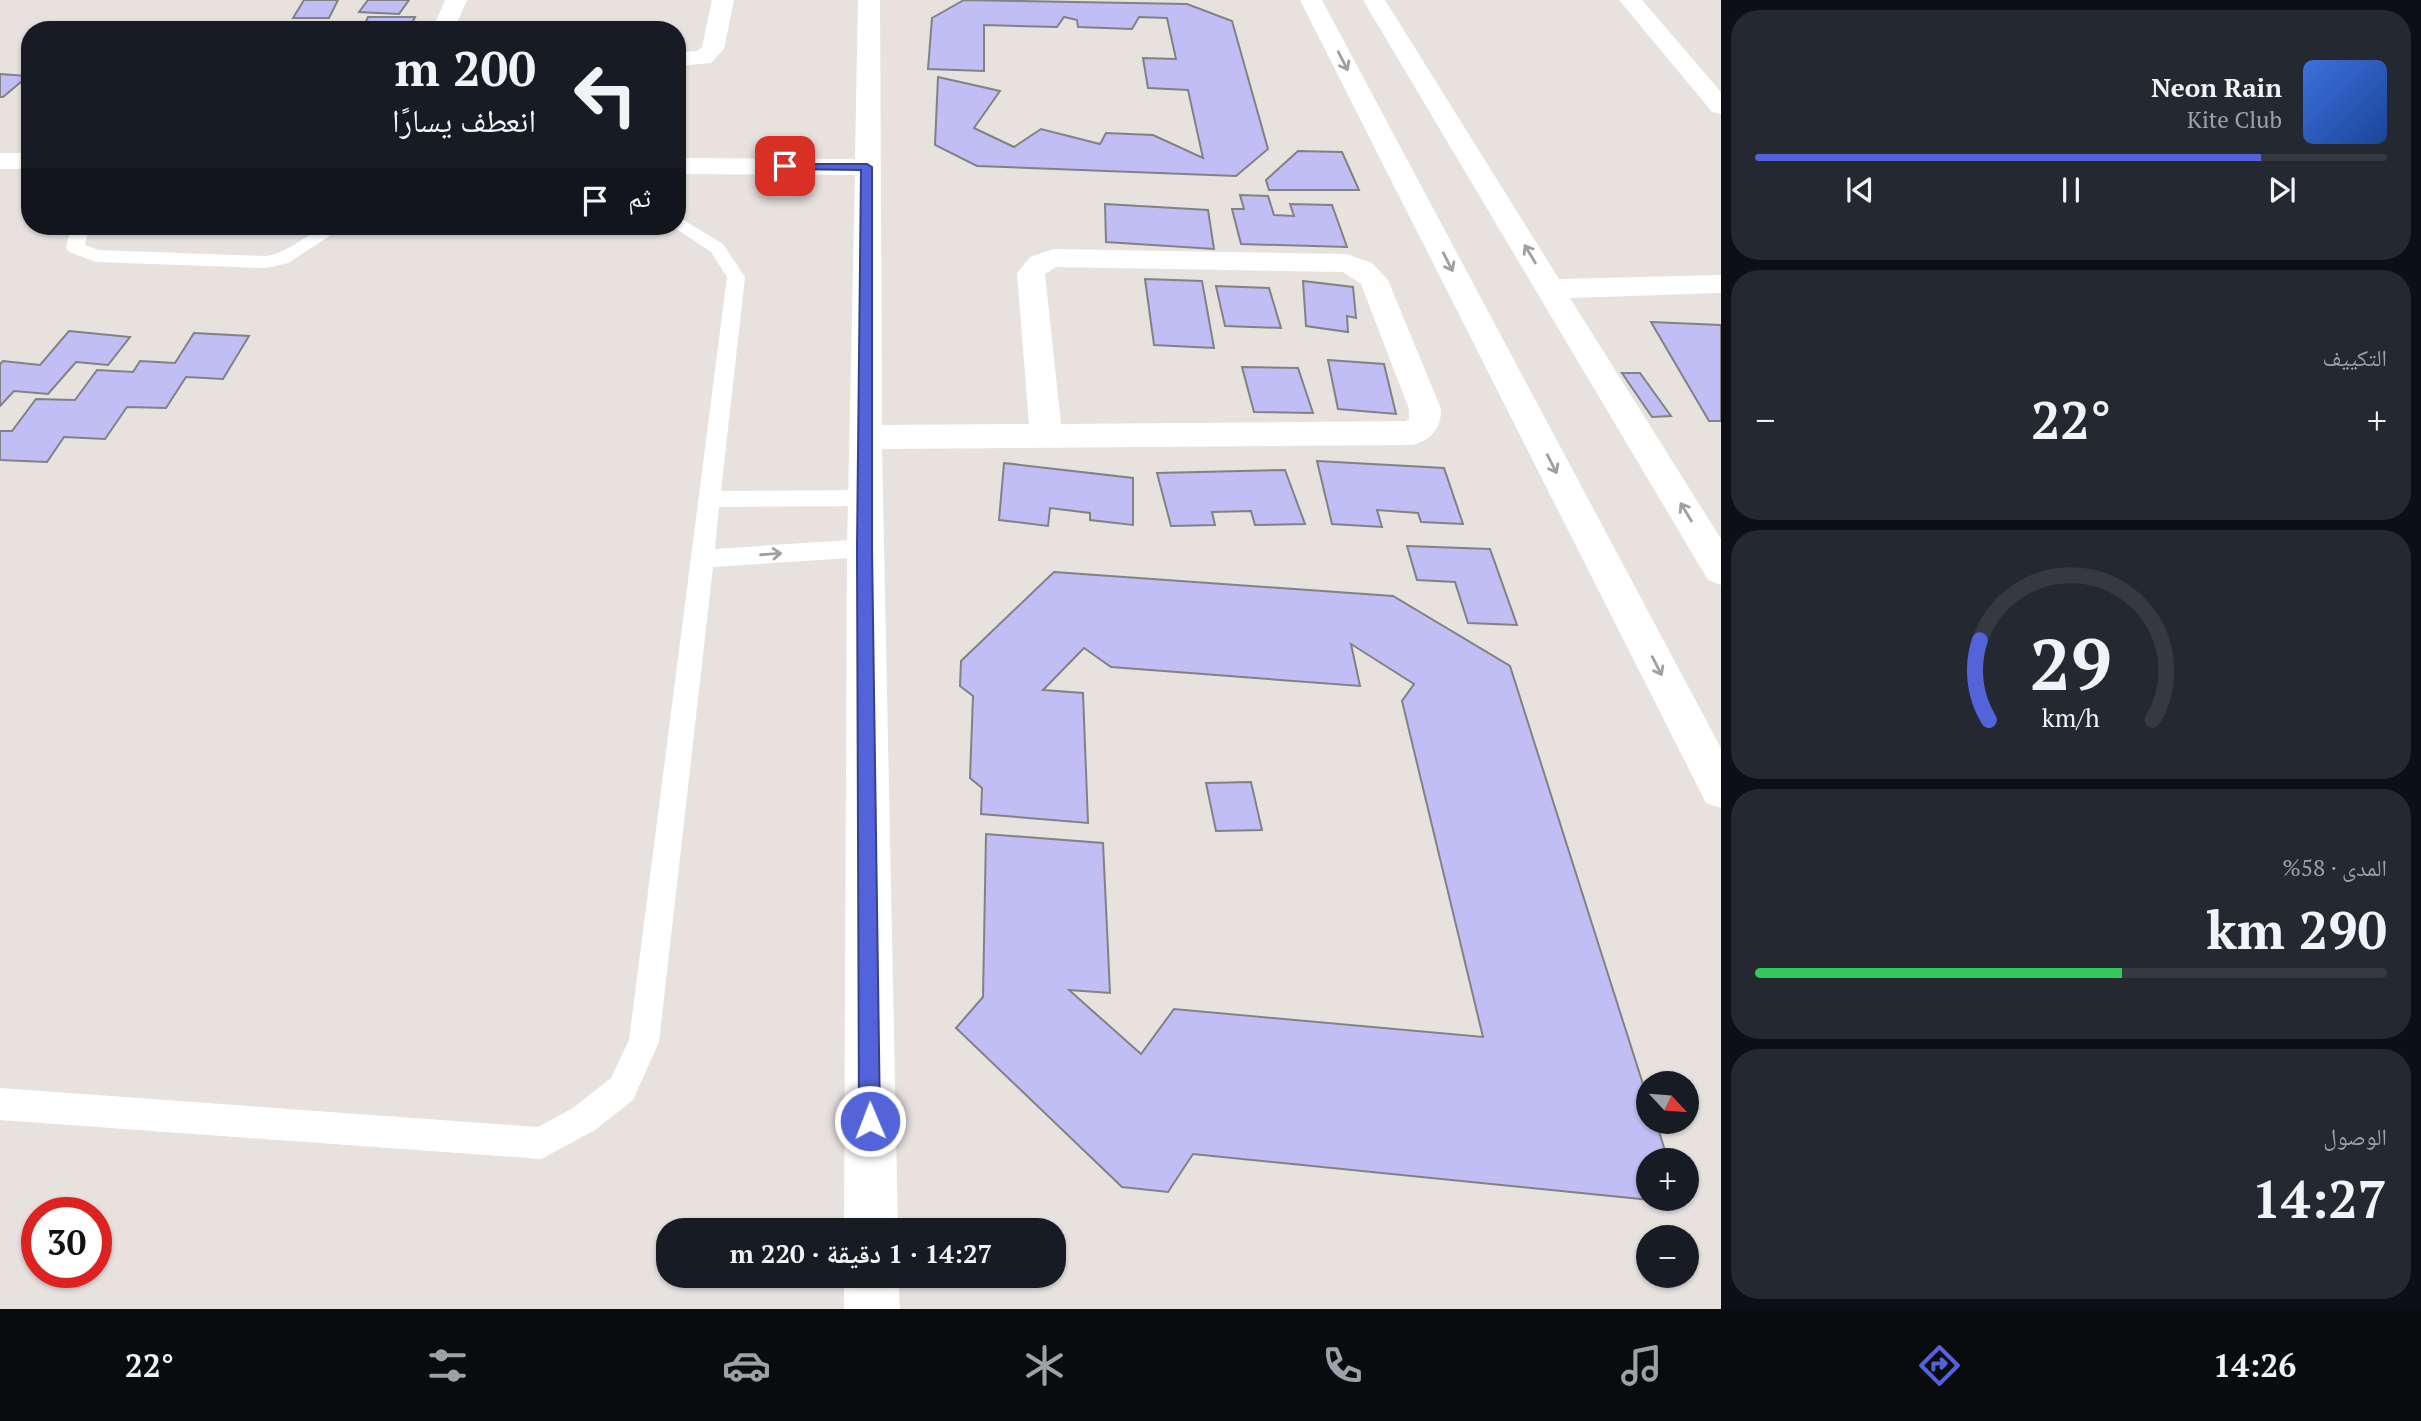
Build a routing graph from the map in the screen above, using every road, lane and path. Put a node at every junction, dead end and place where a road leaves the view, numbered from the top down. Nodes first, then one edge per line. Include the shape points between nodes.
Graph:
1 (456, 0) edge
2 (723, 0) edge
3 (869, 0) edge
4 (1311, 0) edge
5 (1374, 0) edge
6 (1630, 0) edge
7 (447, 21) edge
8 (686, 59) edge
9 (1693, 75) junction
10 (1721, 80) edge
11 (1721, 107) edge
12 (0, 161) edge
13 (21, 161) edge
14 (686, 166) edge
15 (867, 167) junction
16 (686, 227) edge
17 (78, 235) edge
18 (321, 235) edge
19 (1721, 284) edge
20 (1551, 289) junction
21 (1046, 436) junction
22 (866, 437) junction
23 (865, 498) junction
24 (710, 499) junction
25 (865, 548) junction
26 (703, 559) junction
27 (1721, 570) edge
28 (1721, 789) edge
29 (0, 1104) edge
30 (871, 1218) edge
31 (871, 1288) edge
32 (872, 1309) edge

1 - 7 street
2 - 8 street via 713,49 703,58
3 - 15 street
4 -> 28 street
20 -> 5 street
6 - 9 street
9 - 10 street
9 - 11 street
12 - 13 street
14 - 15 street
15 - 22 street
16 - 24 lane via 717,248 736,277
17 - 18 lane via 75,248 96,256 255,262 282,258
19 - 20 street
27 -> 20 street
21 - 21 street via 1413,433 1426,424 1425,409 1374,280 1362,269 1346,263 1053,258 1031,272
21 - 22 street
22 - 23 street
23 - 24 lane
23 - 25 street
24 - 26 lane
26 -> 25 lane
25 - 30 street
26 - 29 lane via 644,1042 622,1089 584,1119 541,1143
31 - 32 street

